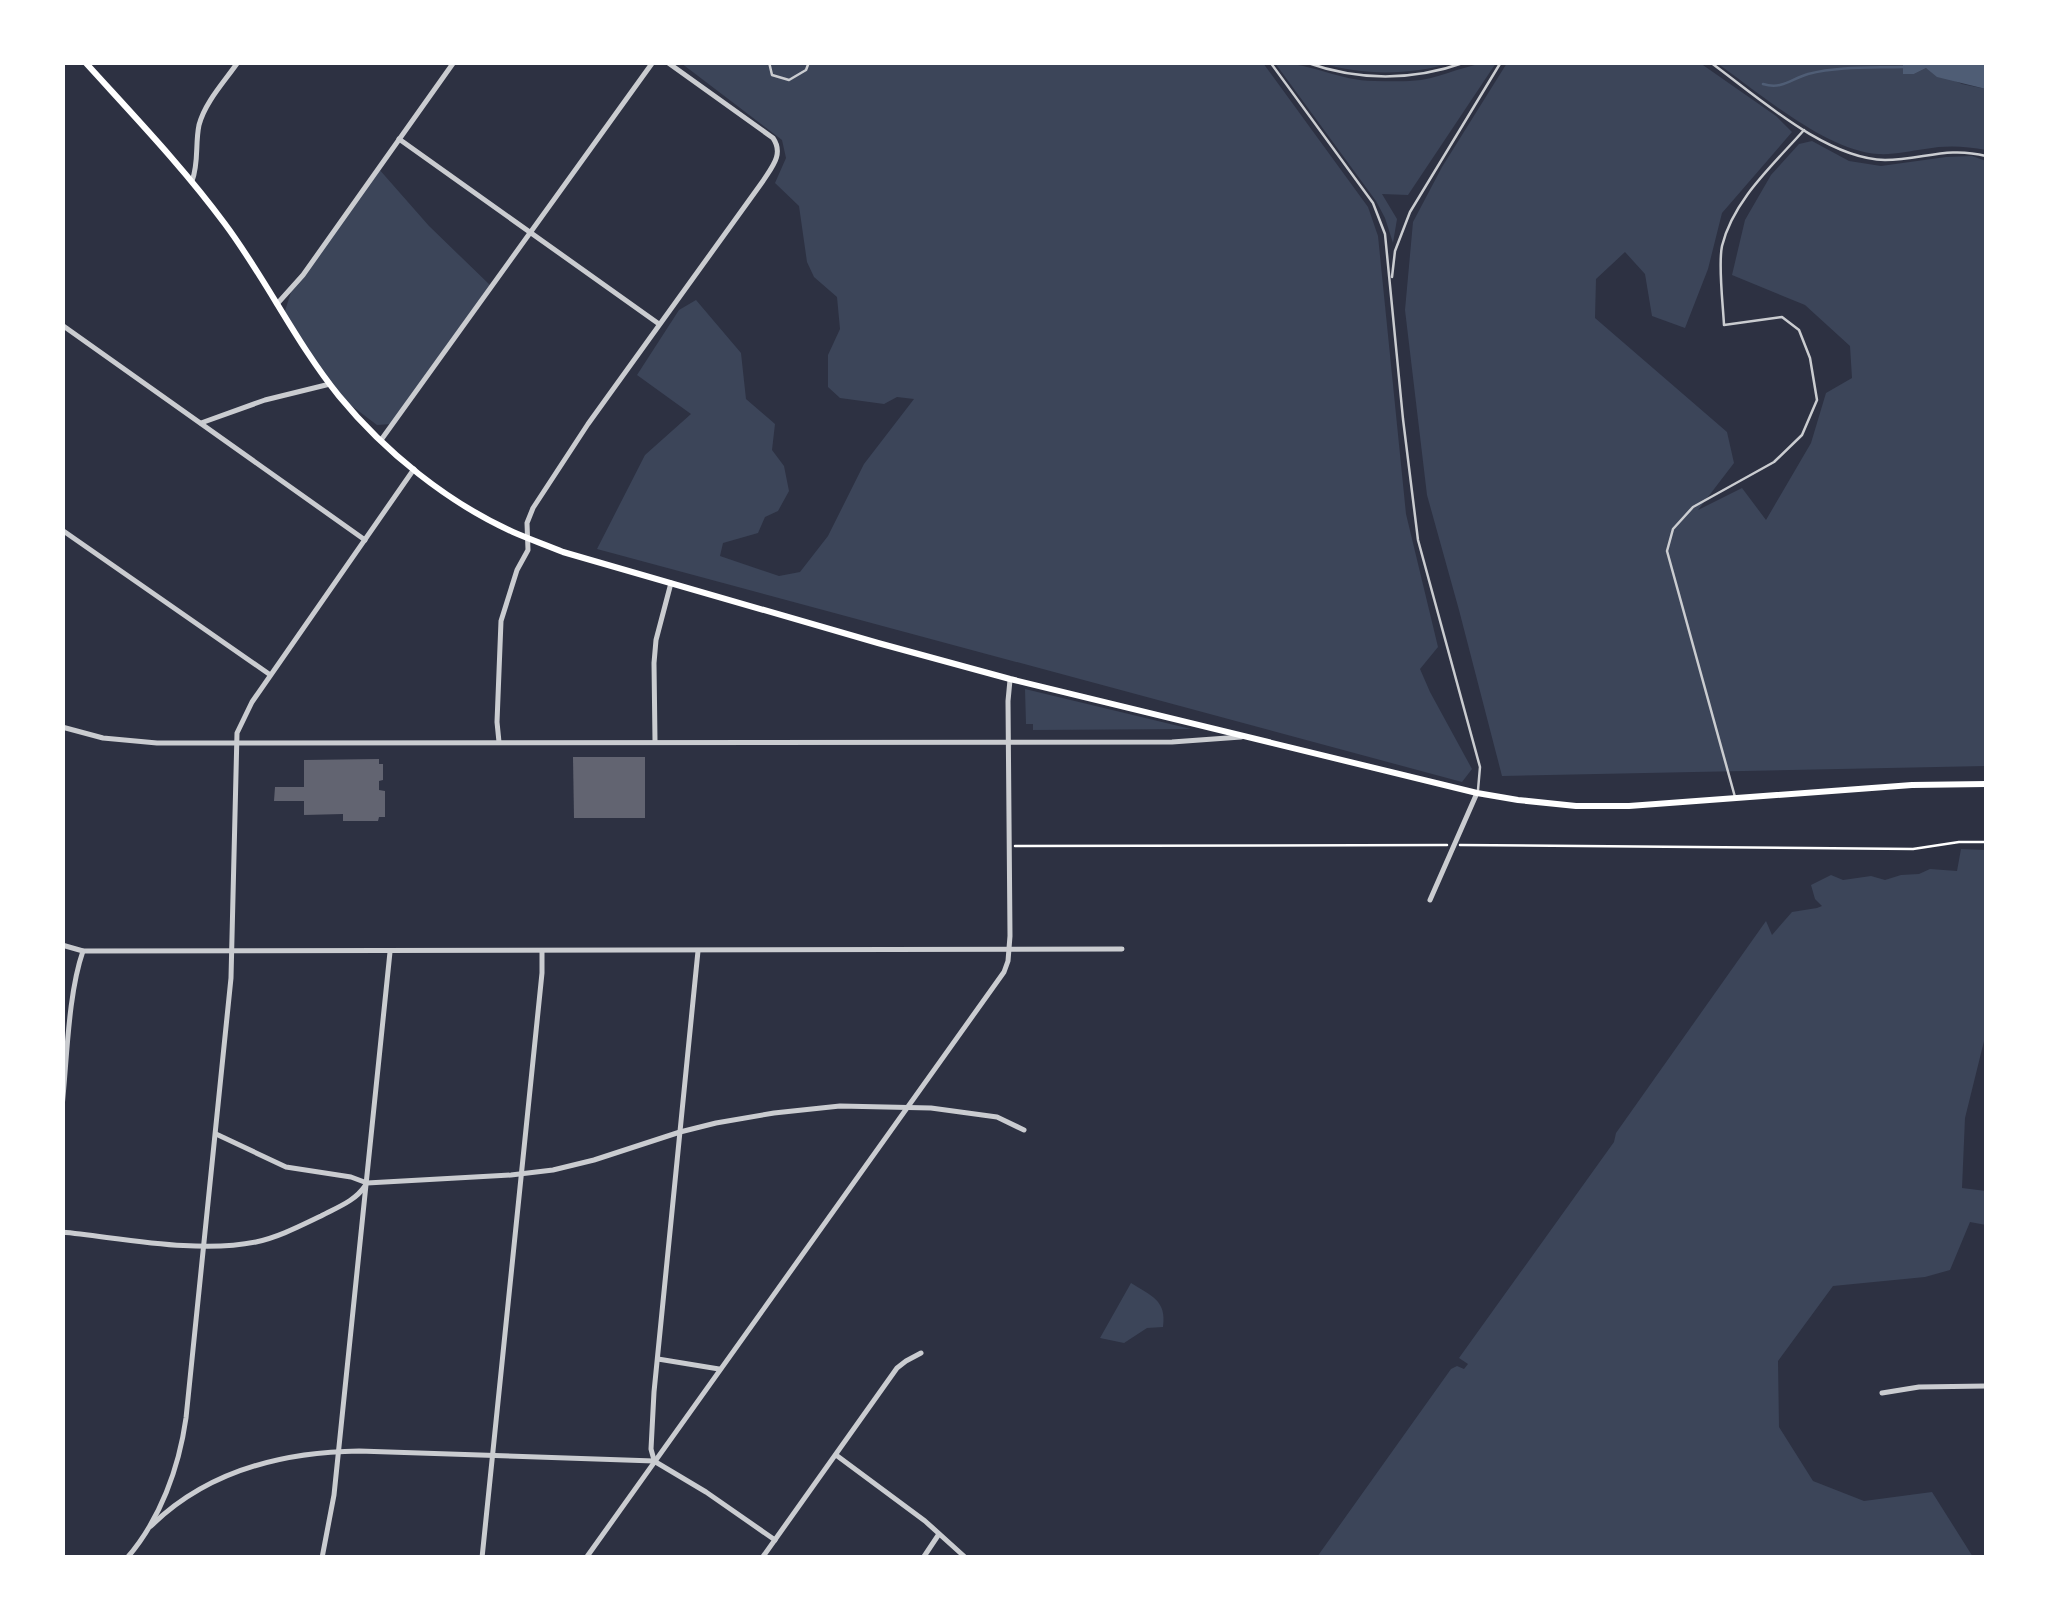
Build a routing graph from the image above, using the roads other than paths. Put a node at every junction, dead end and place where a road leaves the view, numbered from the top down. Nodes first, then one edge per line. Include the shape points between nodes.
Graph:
1 (85, 62) edge
2 (238, 62) edge
3 (454, 62) edge
4 (653, 62) edge
5 (667, 62) edge
6 (768, 62) edge
7 (809, 62) edge
8 (1270, 62) edge
9 (1304, 62) edge
10 (1466, 62) edge
11 (1501, 62) edge
12 (1710, 62) edge
13 (1804, 130) junction
14 (399, 139) junction
15 (1986, 156) edge
16 (192, 181) junction
17 (532, 233) junction
18 (1391, 284) junction
19 (277, 304) junction
20 (660, 324) junction
21 (62, 326) edge
22 (330, 384) junction
23 (201, 422) junction
24 (380, 440) junction
25 (414, 470) junction
26 (62, 530) edge
27 (528, 537) junction
28 (365, 540) junction
29 (672, 583) junction
30 (270, 675) junction
31 (1010, 678) junction
32 (62, 727) edge
33 (1249, 736) junction
34 (1008, 741) junction
35 (236, 742) junction
36 (499, 742) junction
37 (655, 742) junction
38 (1986, 784) edge
39 (1478, 793) junction
40 (1736, 798) junction
41 (1430, 900) dead end
42 (62, 945) edge
43 (1122, 949) dead end
44 (1010, 950) junction
45 (83, 951) junction
46 (542, 951) junction
47 (698, 951) junction
48 (233, 952) junction
49 (390, 952) junction
50 (62, 1107) edge
51 (908, 1107) junction
52 (1024, 1130) dead end
53 (680, 1132) junction
54 (216, 1134) junction
55 (522, 1173) junction
56 (367, 1183) junction
57 (62, 1232) edge
58 (204, 1246) junction
59 (921, 1353) dead end
60 (658, 1359) junction
61 (720, 1370) junction
62 (1986, 1386) edge
63 (1882, 1393) dead end
64 (338, 1451) junction
65 (836, 1455) junction
66 (492, 1457) junction
67 (654, 1461) junction
68 (149, 1528) junction
69 (939, 1534) junction
70 (774, 1540) junction
71 (126, 1558) edge
72 (322, 1558) edge
73 (482, 1558) edge
74 (586, 1558) edge
75 (762, 1558) edge
76 (923, 1558) edge
77 (966, 1558) edge

1 - 16 main road
2 - 16 street via 200,122
3 - 14 street
4 - 17 street
5 - 20 street via 773,138 779,152
6 - 7 lane via 772,74 789,80
8 - 18 lane via 1373,203
9 - 10 lane via 1368,77
11 - 18 lane via 1410,212
12 - 13 lane
13 - 15 lane via 1860,157 1951,151
13 - 40 lane via 1735,214 1722,248 1724,326 1782,317 1799,330 1818,400 1802,434 1774,462 1692,507 1673,528 1666,551
14 - 17 street
14 - 19 street
16 - 19 main road
17 - 20 street
17 - 24 street
18 - 39 lane via 1415,522 1480,767
19 - 22 main road
20 - 27 street via 544,490 527,523
21 - 23 street
22 - 23 street
22 - 24 main road
23 - 28 street
24 - 25 main road
25 - 27 main road
25 - 28 street
26 - 30 street
27 - 29 main road
27 - 36 street via 502,622
28 - 30 street
29 - 31 main road
29 - 37 street via 656,640
30 - 35 street via 242,719
31 - 33 main road
31 - 34 street
32 - 35 street via 121,741
33 - 34 street
33 - 39 main road
34 - 37 street
34 - 44 street
35 - 36 street
35 - 48 street
36 - 37 street
38 - 40 main road
39 - 40 main road via 1576,806
39 - 41 street
42 - 45 street
43 - 44 street
44 - 47 street
44 - 51 street via 1004,972
45 - 48 street
45 - 50 street
46 - 47 street
46 - 49 street
46 - 55 street
47 - 53 street
48 - 49 street
48 - 54 street
49 - 56 street
51 - 52 street via 997,1117
51 - 53 street via 774,1112
51 - 61 street
53 - 55 street via 594,1160
53 - 60 street
54 - 56 street via 286,1167
54 - 58 street
55 - 56 street
55 - 66 street
56 - 58 street via 354,1199 286,1232
56 - 64 street
57 - 58 street
58 - 68 street via 183,1440
59 - 65 street via 898,1368
60 - 61 street
60 - 67 street
61 - 67 street
62 - 63 street
64 - 66 street
64 - 68 street via 234,1472
64 - 72 street
65 - 69 street
65 - 70 street
66 - 67 street
66 - 73 street
67 - 70 street
67 - 74 street
68 - 71 street
69 - 76 street
69 - 77 street
70 - 75 street

